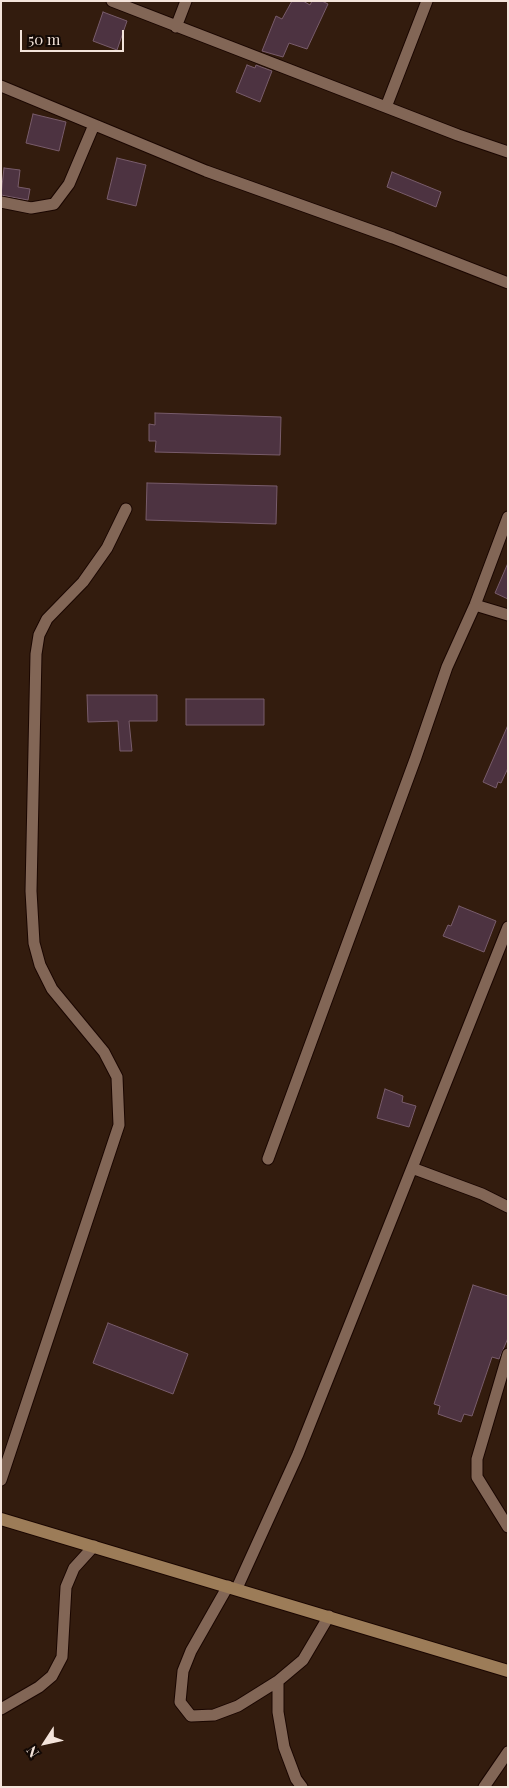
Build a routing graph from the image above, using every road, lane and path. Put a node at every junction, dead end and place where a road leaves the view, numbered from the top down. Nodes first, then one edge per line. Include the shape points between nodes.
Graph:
1 (112, 1) edge
2 (186, 1) edge
3 (427, 1) edge
4 (176, 27) junction
5 (1, 86) edge
6 (386, 107) junction
7 (94, 125) junction
8 (508, 152) edge
9 (1, 202) edge
10 (508, 283) edge
11 (126, 509) dead end
12 (508, 517) edge
13 (476, 605) junction
14 (508, 616) edge
15 (508, 927) edge
16 (268, 1158) dead end
17 (412, 1168) junction
18 (508, 1207) edge
19 (508, 1354) edge
20 (1, 1480) edge
21 (1, 1518) edge
22 (508, 1527) edge
23 (94, 1546) junction
24 (233, 1587) junction
25 (329, 1616) junction
26 (508, 1671) edge
27 (278, 1681) junction
28 (1, 1709) edge
29 (508, 1752) edge
30 (302, 1787) edge
31 (484, 1787) edge

1 - 4 street
2 - 4 street
3 - 6 street
4 - 6 street
5 - 7 street
6 - 8 street
7 - 9 street via 69,184 54,204 31,208
7 - 10 street via 206,171
11 - 20 street via 107,548 83,582 47,619 39,635 31,892 34,943 40,965 52,988 104,1052 117,1077 119,1125
12 - 13 street
13 - 14 street
13 - 16 street via 447,667
15 - 17 street
17 - 18 street
17 - 24 street via 298,1454
19 - 22 street via 477,1459 477,1477
21 - 23 street
23 - 24 street
23 - 28 street via 74,1568 66,1587 62,1657 52,1676
24 - 25 street
24 - 27 street via 191,1651 183,1671 180,1702 191,1716 214,1715 238,1706
25 - 26 street
25 - 27 street via 303,1660
27 - 30 street via 278,1712 284,1747
29 - 31 street

